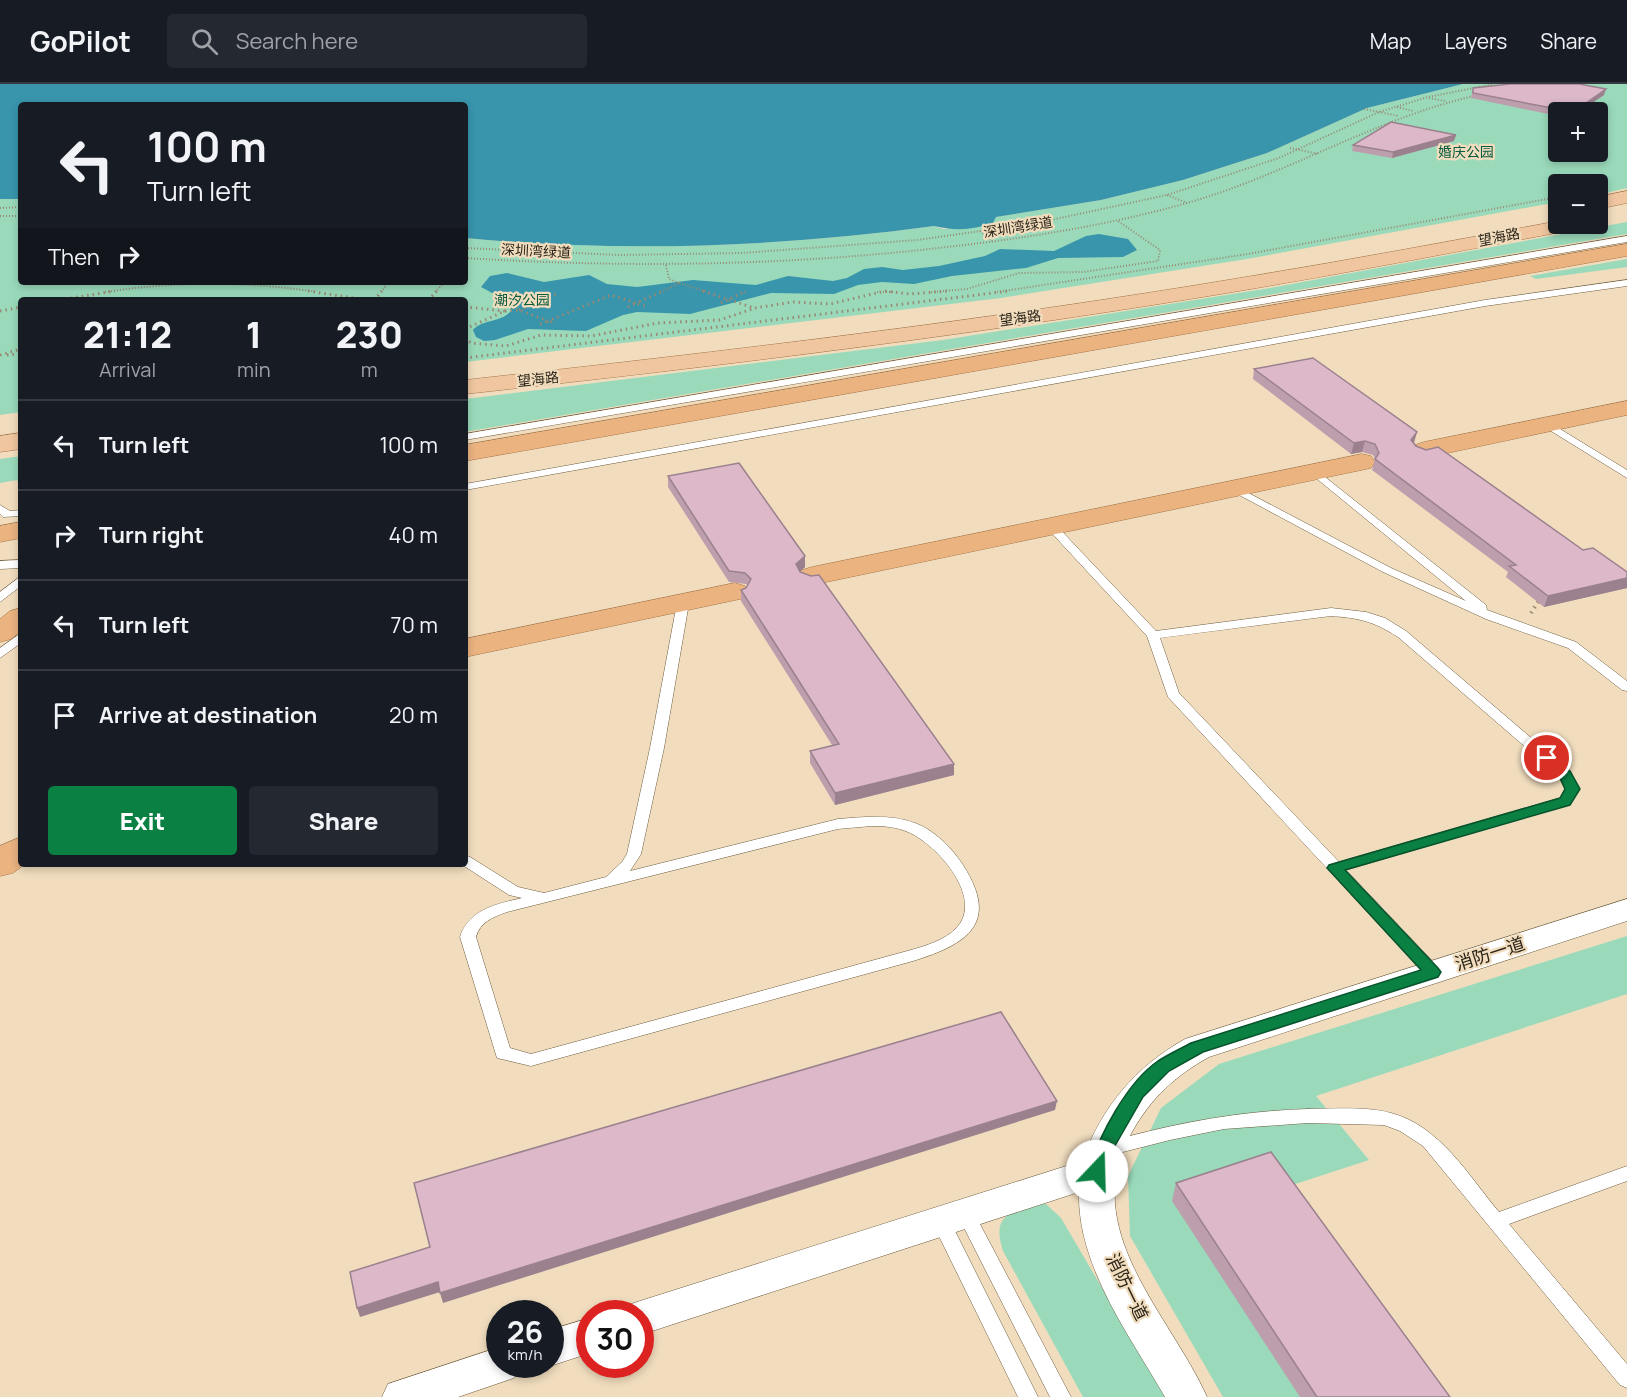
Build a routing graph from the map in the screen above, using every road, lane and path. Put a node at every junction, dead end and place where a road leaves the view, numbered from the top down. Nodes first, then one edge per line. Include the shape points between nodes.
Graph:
1 (1476, 84) edge
2 (1494, 84) edge
3 (1484, 86) edge
4 (1495, 88) edge
5 (1463, 90) junction
6 (1428, 97) junction
7 (1446, 102) junction
8 (1396, 106) junction
9 (1364, 109) dead end
10 (1413, 111) junction
11 (1379, 112) junction
12 (1400, 116) junction
13 (1290, 148) dead end
14 (1297, 149) junction
15 (1319, 154) junction
16 (1167, 195) junction
17 (1627, 197) edge
18 (1548, 199) edge
19 (1608, 201) edge
20 (1188, 203) junction
21 (18, 207) edge
22 (0, 208) edge
23 (1548, 213) edge
24 (1627, 213) edge
25 (0, 216) edge
26 (18, 216) edge
27 (1608, 217) edge
28 (1118, 220) junction
29 (1548, 228) edge
30 (981, 231) junction
31 (1627, 239) edge
32 (993, 242) junction
33 (468, 248) edge
34 (1627, 250) edge
35 (742, 253) junction
36 (468, 259) edge
37 (743, 264) junction
38 (666, 265) junction
39 (1627, 273) edge
40 (680, 283) junction
41 (1627, 283) edge
42 (166, 285) edge
43 (242, 285) edge
44 (385, 285) edge
45 (442, 285) edge
46 (746, 291) dead end
47 (540, 294) dead end
48 (556, 294) dead end
49 (77, 297) edge
50 (347, 297) edge
51 (377, 297) edge
52 (431, 297) edge
53 (549, 297) junction
54 (729, 299) junction
55 (636, 303) junction
56 (720, 303) dead end
57 (645, 306) dead end
58 (468, 307) edge
59 (628, 307) dead end
60 (18, 308) edge
61 (755, 308) junction
62 (519, 310) junction
63 (506, 311) junction
64 (0, 312) edge
65 (548, 321) junction
66 (556, 323) dead end
67 (540, 324) dead end
68 (468, 328) edge
69 (468, 340) edge
70 (18, 352) edge
71 (0, 356) edge
72 (468, 358) edge
73 (468, 371) edge
74 (468, 387) edge
75 (1627, 408) edge
76 (18, 423) edge
77 (1547, 424) junction
78 (0, 426) edge
79 (468, 436) edge
80 (18, 441) edge
81 (0, 444) edge
82 (1424, 450) edge
83 (468, 452) edge
84 (1362, 462) dead end
85 (468, 472) edge
86 (1315, 472) junction
87 (1627, 475) edge
88 (468, 486) edge
89 (1233, 489) junction
90 (0, 508) edge
91 (18, 513) edge
92 (1052, 526) junction
93 (18, 531) edge
94 (0, 534) edge
95 (18, 564) edge
96 (0, 565) edge
97 (812, 576) edge
98 (18, 584) edge
99 (18, 591) edge
100 (735, 592) dead end
101 (5, 599) edge
102 (1547, 600) edge
103 (683, 603) junction
104 (1490, 616) junction
105 (1522, 627) junction
106 (0, 633) edge
107 (1153, 635) junction
108 (18, 639) edge
109 (468, 647) edge
110 (0, 654) edge
111 (1627, 687) edge
112 (18, 851) edge
113 (468, 862) edge
114 (0, 864) edge
115 (1335, 868) junction
116 (602, 883) junction
117 (546, 897) junction
118 (1627, 910) edge
119 (1433, 972) junction
120 (1100, 1160) junction
121 (1627, 1173) edge
122 (952, 1216) junction
123 (1495, 1221) junction
124 (654, 1313) edge
125 (486, 1370) edge
126 (1627, 1379) edge
127 (402, 1397) edge
128 (1028, 1397) edge
129 (1061, 1397) edge
130 (1187, 1397) edge

1 - 3 path
2 - 3 path
3 - 4 path
3 - 5 path
5 - 6 path
5 - 7 path, 深圳湾绿道 via 1478,95
6 - 7 path
6 - 8 path
7 - 10 path, 深圳湾绿道
8 - 10 path
8 - 11 path
9 - 11 path
10 - 12 path, 深圳湾绿道
11 - 12 path
11 - 14 path
12 - 15 path, 深圳湾绿道
13 - 14 path
14 - 15 path
14 - 16 path
15 - 20 path, 深圳湾绿道 via 1260,180
16 - 20 path
16 - 30 path
17 - 19 main road
18 - 72 path via 1248,254 1046,286
20 - 28 path, 深圳湾绿道
21 - 22 path
23 - 73 main road, 望海路 via 1282,263 1002,306 739,341
24 - 27 main road
25 - 26 path
28 - 32 path, 深圳湾绿道
28 - 61 path via 1160,250 1158,261 1083,272 1020,273 967,289 910,294 885,291 830,304 793,302
29 - 74 main road, 望海路 via 1274,279 1015,319 742,356
30 - 32 path
30 - 35 path via 861,246
31 - 79 lane
32 - 37 path, 深圳湾绿道
33 - 35 path via 556,253
34 - 83 highway
35 - 37 path
36 - 38 path, 深圳湾绿道
37 - 38 path, 深圳湾绿道
38 - 40 path via 669,279
39 - 85 highway
40 - 54 path
40 - 55 path
41 - 88 lane via 1485,303
42 - 49 path
43 - 50 path
44 - 51 path
45 - 52 path
46 - 54 path
47 - 53 path
48 - 53 path
53 - 62 path
54 - 56 path
54 - 61 path
55 - 57 path
55 - 59 path
55 - 65 path via 610,295
58 - 63 path
60 - 64 path
61 - 69 path via 720,320 658,323 591,336 541,335 507,346
62 - 63 path
62 - 65 path
63 - 68 path
65 - 66 path
65 - 67 path
70 - 71 path
75 - 77 highway
76 - 78 main road
77 - 82 highway
77 - 87 lane
80 - 81 main road
84 - 86 highway
86 - 89 highway
86 - 104 lane
89 - 92 highway
89 - 104 lane via 1387,570
90 - 91 lane via 7,515
92 - 97 highway
92 - 107 lane
93 - 94 highway
95 - 96 lane
98 - 101 lane
99 - 101 lane
100 - 103 highway
101 - 106 highway
102 - 105 path via 1538,602
103 - 109 highway
103 - 116 lane via 634,854 619,874
104 - 105 lane
105 - 111 lane via 1572,645
107 - 115 lane via 1173,694
107 - 115 lane via 1331,612 1381,621 1402,633 1565,774 1572,789 1565,801
108 - 110 lane
112 - 114 highway
113 - 117 lane via 513,891
115 - 119 lane
116 - 117 lane
116 - 117 lane via 838,824 872,821 908,826 936,843 957,868 973,903 968,925 960,934 931,949 531,1060 503,1053 468,937 470,926 484,915
118 - 119 street, 消防一道
119 - 120 street, 消防一道 via 1189,1053 1162,1067 1137,1092
120 - 122 street
120 - 123 lane via 1180,1128 1289,1115 1375,1117 1398,1121 1429,1142
120 - 130 street, 消防一道 via 1099,1209 1105,1242 1122,1285
121 - 123 lane
122 - 124 street
122 - 128 lane
122 - 129 lane
123 - 126 lane
125 - 127 street

